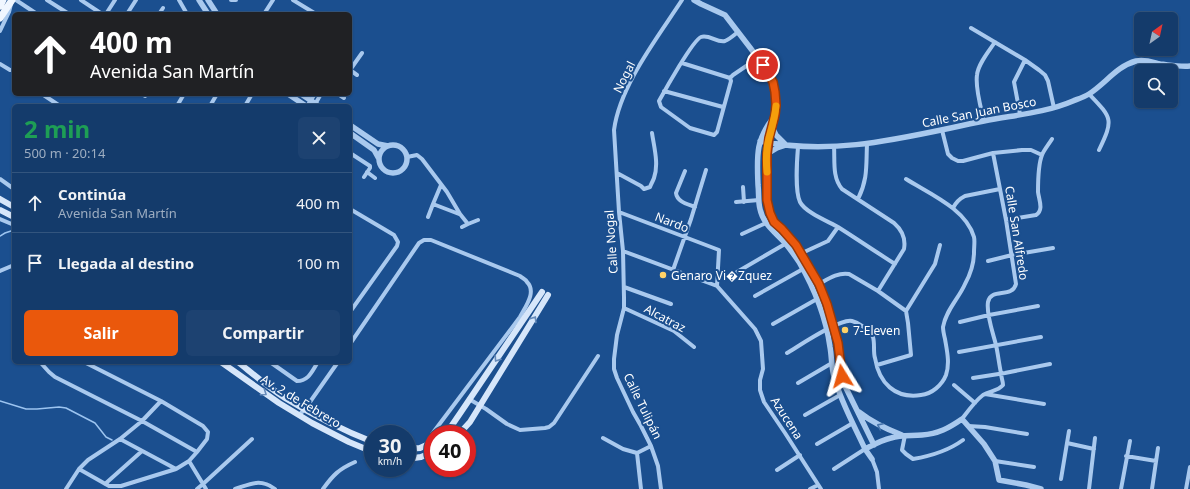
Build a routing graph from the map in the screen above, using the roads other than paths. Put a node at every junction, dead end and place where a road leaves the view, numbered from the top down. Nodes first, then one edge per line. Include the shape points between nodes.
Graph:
1 (10, 0) edge
2 (47, 0) edge
3 (82, 0) edge
4 (115, 0) edge
5 (136, 0) edge
6 (180, 0) edge
7 (199, 0) edge
8 (208, 0) edge
9 (231, 0) edge
10 (236, 0) edge
11 (273, 0) edge
12 (293, 0) edge
13 (682, 0) edge
14 (694, 0) edge
15 (300, 2) edge
16 (0, 6) edge
17 (163, 8) dead end
18 (33, 12) edge
19 (66, 12) edge
20 (99, 12) edge
21 (107, 12) edge
22 (127, 12) edge
23 (160, 12) edge
24 (186, 12) edge
25 (207, 12) edge
26 (216, 12) edge
27 (265, 12) edge
28 (313, 12) edge
29 (0, 18) edge
30 (971, 28) dead end
31 (0, 31) edge
32 (738, 32) junction
33 (995, 42) junction
34 (362, 53) dead end
35 (758, 58) junction
36 (1025, 60) junction
37 (682, 63) junction
38 (0, 64) edge
39 (1190, 66) edge
40 (352, 67) edge
41 (12, 70) edge
42 (352, 71) edge
43 (357, 75) dead end
44 (730, 78) junction
45 (664, 91) junction
46 (1089, 94) junction
47 (45, 96) edge
48 (292, 96) edge
49 (303, 96) edge
50 (320, 96) edge
51 (341, 96) edge
52 (344, 98) dead end
53 (57, 104) edge
54 (310, 104) edge
55 (311, 104) edge
56 (313, 104) edge
57 (723, 107) junction
58 (1054, 108) junction
59 (1020, 114) junction
60 (984, 121) junction
61 (771, 125) junction
62 (352, 126) edge
63 (942, 130) junction
64 (652, 133) dead end
65 (352, 134) edge
66 (363, 134) junction
67 (1052, 139) dead end
68 (360, 140) junction
69 (760, 141) junction
70 (768, 143) junction
71 (866, 144) junction
72 (786, 145) junction
73 (389, 146) junction
74 (834, 146) junction
75 (798, 147) junction
76 (1099, 150) dead end
77 (993, 153) junction
78 (352, 154) edge
79 (767, 154) junction
80 (1042, 155) junction
81 (407, 157) junction
82 (380, 160) junction
83 (706, 170) dead end
84 (685, 171) dead end
85 (367, 172) junction
86 (617, 173) junction
87 (364, 177) dead end
88 (375, 178) dead end
89 (0, 179) edge
90 (906, 179) dead end
91 (441, 185) junction
92 (12, 187) edge
93 (743, 187) dead end
94 (1000, 189) junction
95 (0, 199) edge
96 (858, 199) junction
97 (759, 200) junction
98 (736, 202) dead end
99 (744, 202) junction
100 (433, 204) junction
101 (12, 206) edge
102 (694, 207) junction
103 (954, 208) junction
104 (0, 210) edge
105 (352, 210) edge
106 (619, 212) junction
107 (460, 214) junction
108 (12, 217) edge
109 (428, 217) dead end
110 (0, 219) edge
111 (478, 220) dead end
112 (1006, 220) junction
113 (766, 223) junction
114 (12, 224) edge
115 (468, 224) junction
116 (462, 227) dead end
117 (838, 228) junction
118 (782, 229) junction
119 (742, 234) dead end
120 (776, 234) junction
121 (685, 237) junction
122 (785, 244) junction
123 (940, 245) dead end
124 (1053, 248) dead end
125 (623, 251) junction
126 (802, 253) junction
127 (1012, 255) junction
128 (988, 261) dead end
129 (894, 264) junction
130 (12, 266) edge
131 (0, 270) edge
132 (673, 270) junction
133 (803, 270) junction
134 (737, 272) dead end
135 (819, 284) junction
136 (717, 286) junction
137 (624, 287) junction
138 (878, 291) junction
139 (542, 292) joint
140 (548, 295) joint
141 (824, 295) junction
142 (755, 296) dead end
143 (816, 299) junction
144 (671, 304) dead end
145 (1038, 306) dead end
146 (624, 308) junction
147 (352, 309) edge
148 (906, 312) junction
149 (989, 315) junction
150 (960, 322) dead end
151 (773, 324) dead end
152 (833, 326) junction
153 (827, 330) junction
154 (1041, 337) dead end
155 (352, 341) edge
156 (996, 345) junction
157 (694, 348) dead end
158 (959, 352) dead end
159 (787, 353) dead end
160 (598, 356) dead end
161 (832, 363) junction
162 (42, 364) edge
163 (88, 364) edge
164 (224, 364) edge
165 (241, 364) edge
166 (273, 364) edge
167 (317, 364) edge
168 (337, 364) edge
169 (1050, 364) dead end
170 (877, 365) junction
171 (1001, 374) junction
172 (973, 378) dead end
173 (798, 384) dead end
174 (954, 385) dead end
175 (985, 394) junction
176 (840, 395) junction
177 (469, 399) junction
178 (160, 401) junction
179 (975, 403) junction
180 (1044, 404) dead end
181 (480, 405) junction
182 (305, 409) junction
183 (858, 412) junction
184 (299, 415) junction
185 (805, 415) dead end
186 (962, 419) junction
187 (142, 421) junction
188 (853, 423) junction
189 (439, 425) edge
190 (451, 425) edge
191 (467, 425) edge
192 (968, 426) junction
193 (1069, 431) dead end
194 (1027, 434) dead end
195 (905, 435) junction
196 (364, 438) edge
197 (603, 438) dead end
198 (1095, 438) dead end
199 (120, 439) junction
200 (252, 439) dead end
201 (963, 440) dead end
202 (1130, 441) dead end
203 (1066, 443) junction
204 (817, 444) dead end
205 (874, 445) junction
206 (651, 446) junction
207 (364, 448) edge
208 (1158, 448) dead end
209 (1094, 449) junction
210 (865, 450) junction
211 (142, 451) junction
212 (197, 452) junction
213 (637, 453) junction
214 (800, 455) junction
215 (1126, 456) junction
216 (872, 458) junction
217 (995, 460) junction
218 (189, 461) junction
219 (1156, 461) junction
220 (355, 462) dead end
221 (1034, 467) dead end
222 (1190, 467) edge
223 (78, 469) junction
224 (176, 469) junction
225 (834, 469) dead end
226 (777, 470) dead end
227 (1061, 478) dead end
228 (105, 484) junction
229 (203, 484) junction
230 (820, 487) edge
231 (66, 489) edge
232 (196, 489) edge
233 (206, 489) edge
234 (235, 489) edge
235 (275, 489) edge
236 (323, 489) edge
237 (641, 489) edge
238 (661, 489) edge
239 (810, 489) edge
240 (879, 489) edge
241 (1040, 489) edge
242 (1089, 489) edge
243 (1120, 489) edge
244 (1152, 489) edge
245 (1186, 489) edge

1 - 16 main road
1 - 18 street
1 - 29 main road
1 - 31 street via 9,12
2 - 19 street
3 - 20 street
4 - 21 street
5 - 22 street
6 - 24 street
7 - 25 street
8 - 26 street
9 - 10 street
11 - 27 street
12 - 15 street
13 - 86 street, Nogal via 644,59 623,100 614,130
14 - 32 street via 725,15
15 - 28 street
17 - 23 street
30 - 33 street
32 - 35 street
32 - 37 street via 725,41 700,37
33 - 36 street
33 - 60 street via 979,67 977,75
34 - 40 street
35 - 44 street
35 - 61 street via 768,72 775,92 775,115
36 - 58 street via 1045,75
36 - 59 street via 1014,82
37 - 44 street
37 - 45 street
38 - 41 street
39 - 46 street, Calle San Juan Bosco via 1179,67 1147,60 1137,61 1120,69
42 - 43 street
44 - 57 street
45 - 57 street
45 - 57 street via 659,101 661,107 690,128 711,135 717,132
46 - 58 street, Calle San Juan Bosco
46 - 76 street via 1103,108 1109,123
47 - 53 street
48 - 54 street
49 - 55 street
50 - 56 street
51 - 52 street
58 - 59 street, Calle San Juan Bosco
59 - 60 street, Calle San Juan Bosco
60 - 63 street, Calle San Juan Bosco
61 - 69 street
61 - 70 street
61 - 72 street
62 - 66 street
63 - 71 street, Calle San Juan Bosco
63 - 77 street via 948,154 958,161
64 - 86 street via 656,156 654,178 650,186 644,189
65 - 68 street
66 - 68 street
66 - 73 street via 378,144
67 - 80 street
68 - 82 street via 374,150
69 - 70 street, Calle San Juan Bosco
69 - 97 street via 757,159
70 - 72 street, Calle San Juan Bosco
70 - 79 street
71 - 74 street, Calle San Juan Bosco
71 - 96 street via 866,179
72 - 75 street, Calle San Juan Bosco
72 - 79 street
73 - 81 street via 401,147
73 - 82 street via 380,154
74 - 75 street, Calle San Juan Bosco
74 - 96 street via 837,183
75 - 117 street via 798,197 801,204
77 - 80 street via 1031,150
77 - 94 street, Calle San Alfredo
78 - 85 street via 370,166
79 - 118 street via 768,208 774,222
80 - 112 street via 1038,182 1041,211 1036,215
81 - 82 street via 404,168 395,172 386,170
81 - 91 street via 419,156
83 - 102 street
84 - 102 street via 676,196
85 - 87 street
85 - 88 street
86 - 106 street, Calle Nogal
89 - 92 street
90 - 103 street
91 - 100 street
91 - 107 street
93 - 99 street
94 - 103 street via 965,196 956,202
94 - 112 street, Calle San Alfredo
95 - 101 main road
96 - 129 street via 894,223 904,235 904,249
97 - 99 street
97 - 113 street via 762,218
98 - 99 street
100 - 107 street
100 - 109 street
102 - 121 street
103 - 170 street via 966,220 974,238 974,256 965,284 947,315 943,328 948,363 946,376 931,392 908,395 895,392 886,384
104 - 108 main road
105 - 147 street via 394,235 398,242
106 - 121 street, Nardo
106 - 125 street, Calle Nogal
107 - 115 street
110 - 114 street
111 - 115 street
112 - 127 street, Calle San Alfredo
113 - 119 street
113 - 120 street
115 - 116 street
117 - 126 street via 828,240
117 - 129 street
118 - 120 street
118 - 126 street
120 - 122 street
121 - 132 street
121 - 136 street, Nardo via 719,250
122 - 133 street
122 - 134 street
123 - 148 street via 935,264
124 - 127 street
125 - 132 street
125 - 137 street, Calle Nogal
126 - 135 street
127 - 128 street
127 - 149 street, Calle San Alfredo via 1015,289 994,294 988,302
129 - 138 street
130 - 131 street
132 - 136 street
133 - 142 street
133 - 143 street
135 - 138 street via 844,273
135 - 141 street
136 - 214 street, Azucena via 755,329 761,341 763,369 760,390 764,402
137 - 144 street
137 - 146 street, Calle Nogal
138 - 148 street
139 - 140 street
139 -> 177 main road
181 -> 140 main road
141 - 143 street
141 - 152 street
143 - 151 street
143 - 153 street
145 - 149 street
146 - 157 street, Alcatraz via 670,329
146 - 206 street, Calle Tulipán via 617,335 614,369
148 - 170 street via 911,356
149 - 150 street
149 - 156 street, Calle San Alfredo
152 - 153 street
152 - 170 street via 850,320 866,329 872,337
152 - 183 street via 842,376
153 - 159 street
153 - 161 street
154 - 156 street
155 - 189 street via 419,243 424,240 431,240 520,276 528,282 530,296 520,317
156 - 158 street
156 - 171 street, Calle San Alfredo
160 - 181 street via 549,427 525,431 515,429
161 - 173 street
161 - 176 street
162 - 187 street via 55,377
163 - 178 street
164 -> 184 main road, Av. 2 de Febrero
165 - 182 main road, Av. 2 de Febrero via 284,397
166 - 167 street via 297,381 303,381 308,378
168 - 182 street
169 - 171 street
171 - 172 street
171 - 175 street, Calle San Alfredo via 1002,387
174 - 179 street
175 - 179 street, Calle San Alfredo
175 - 180 street
176 - 185 street
176 - 188 street
177 - 181 street
177 - 190 main road
178 - 187 street
178 - 212 street via 206,429 206,439
179 - 186 street, Calle San Alfredo
181 - 191 main road
182 - 184 street
182 - 196 main road, Av. 2 de Febrero
195 -> 183 street via 871,422
183 - 205 street
184 - 207 main road, Av. 2 de Febrero
186 - 192 street
186 - 195 street via 937,433
187 - 199 street
187 - 212 street
188 - 204 street
188 - 210 street
192 - 194 street
192 - 217 street
193 - 203 street
195 - 201 street via 902,450 913,458 940,453
195 - 205 street via 889,438
197 - 213 street
198 - 209 street
199 - 211 street
199 - 223 street
200 - 229 street
202 - 215 street
203 - 209 street
203 - 227 street
205 - 210 street
205 - 216 street
206 - 213 street
206 - 238 street, Calle Tulipán via 658,466
208 - 219 street
209 - 242 street
210 - 216 street
210 - 225 street
211 - 224 street
211 - 228 street
212 - 218 street
213 - 237 street
214 - 226 street
214 - 230 street, Azucena
215 - 219 street
215 - 243 street
216 - 240 street
217 - 221 street
217 - 241 street via 999,480
218 - 224 street
218 - 229 street
219 - 244 street
220 - 236 street via 341,468
222 - 245 street
223 - 228 street
223 - 231 street
224 - 228 street via 121,486
229 - 232 street
229 - 233 street
230 - 239 street
234 - 235 street via 259,482

